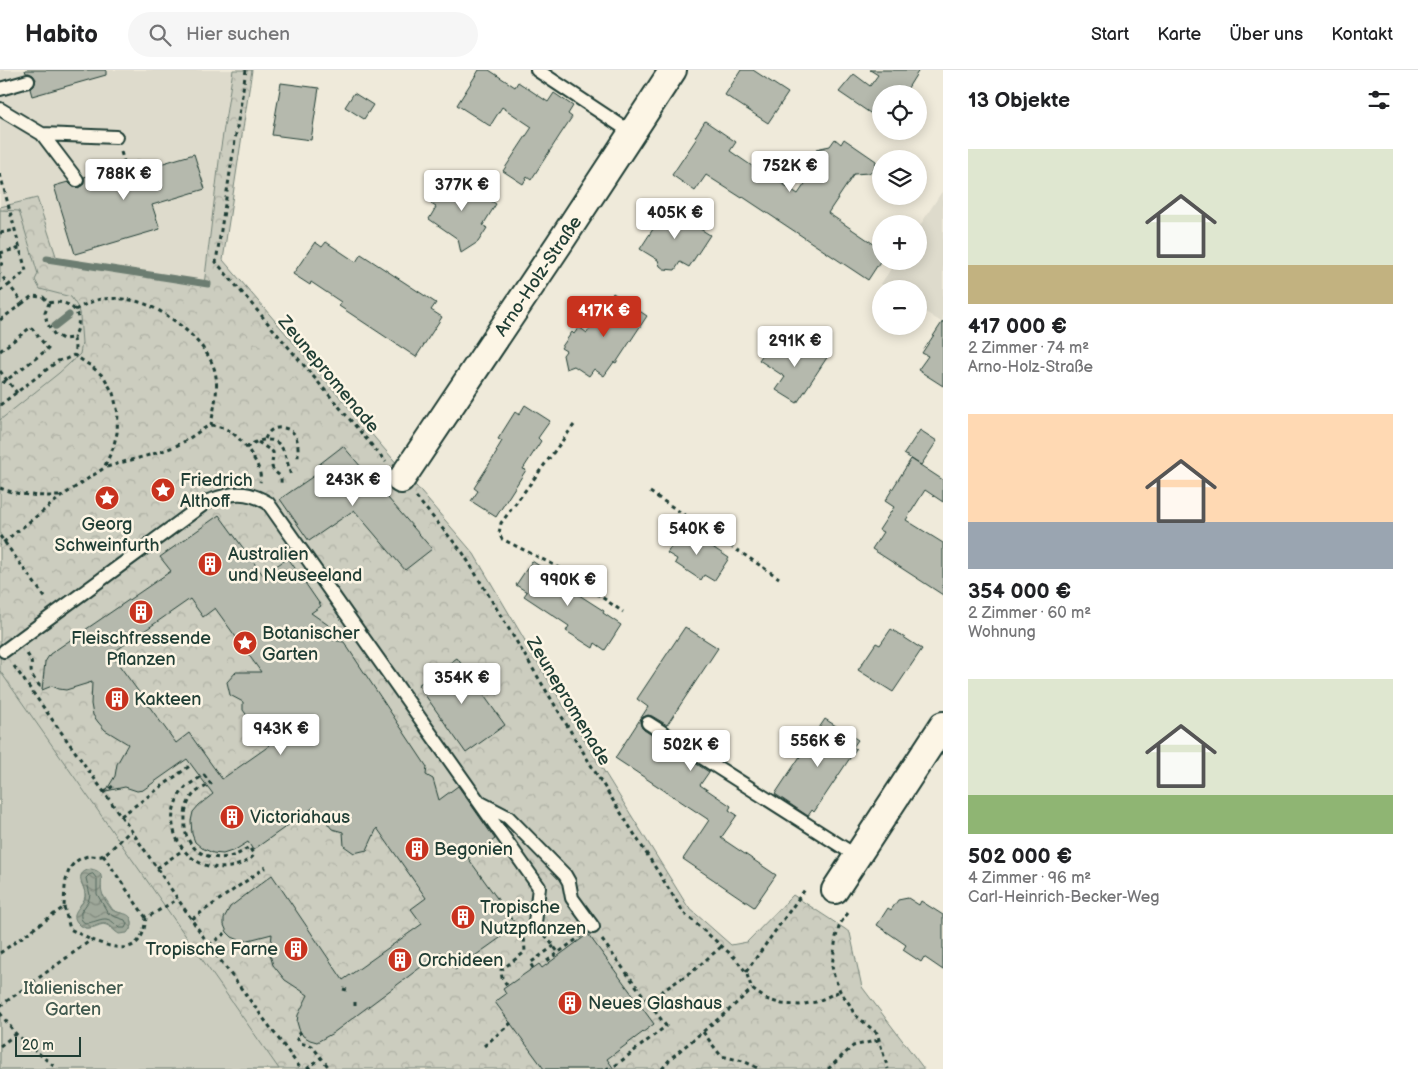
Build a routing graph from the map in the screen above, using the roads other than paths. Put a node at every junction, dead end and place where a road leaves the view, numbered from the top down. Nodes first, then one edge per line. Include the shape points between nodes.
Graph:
1 (537, 70) edge
2 (673, 70) edge
3 (28, 81) dead end
4 (0, 89) edge
5 (0, 109) edge
6 (632, 133) junction
7 (42, 134) junction
8 (116, 137) dead end
9 (77, 180) dead end
10 (401, 480) road end
11 (4, 651) road end
12 (648, 723) dead end
13 (943, 725) edge
14 (479, 802) junction
15 (858, 857) junction
16 (835, 890) dead end
17 (535, 923) dead end
18 (593, 927) road end

1 - 6 lane
2 - 6 street, Arno-Holz-Straße
3 - 4 lane
5 - 7 lane
6 - 10 street, Arno-Holz-Straße
7 - 8 lane
7 - 9 lane
11 - 14 lane via 208,501 230,494 259,498 268,503
12 - 15 lane
13 - 15 street
14 - 17 lane via 539,886
14 - 18 lane via 508,817 565,876 570,882 572,898
15 - 16 street

